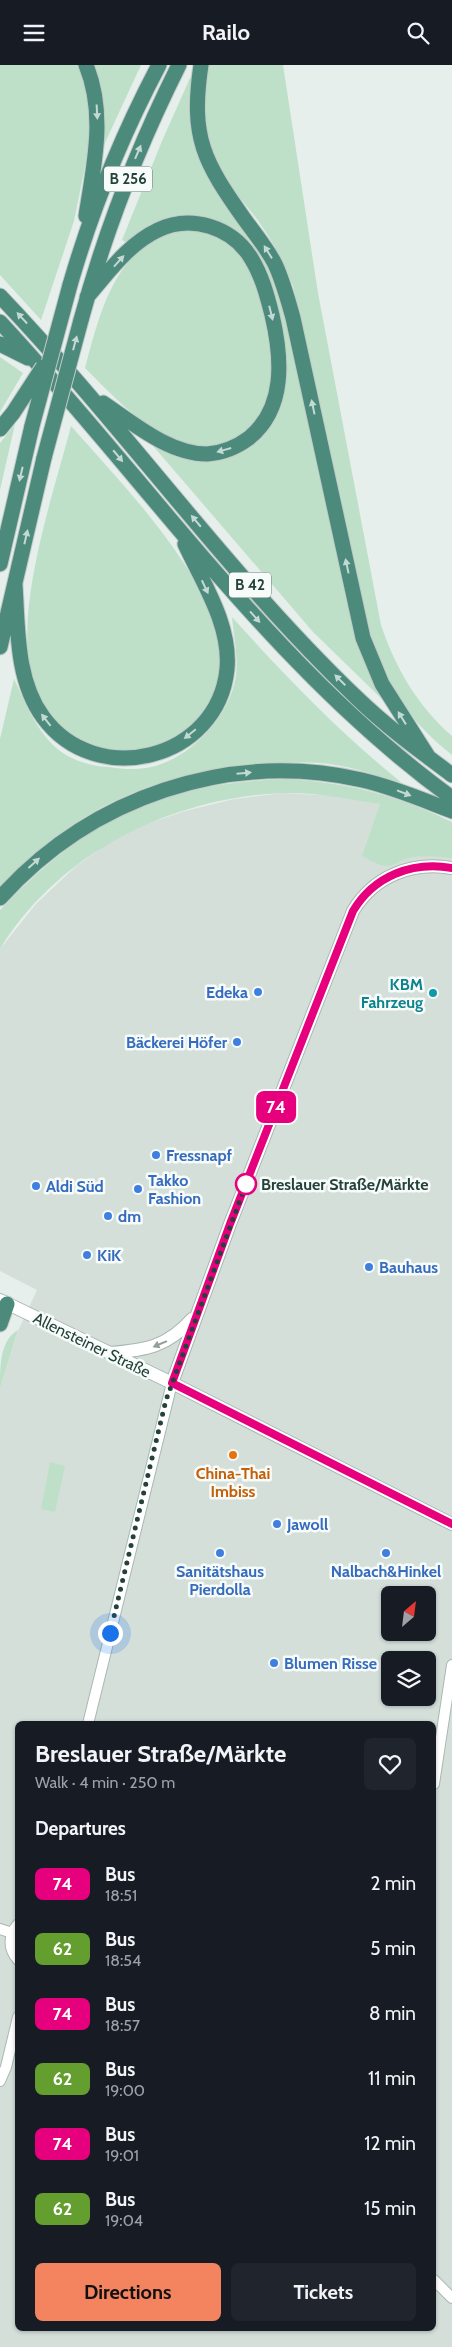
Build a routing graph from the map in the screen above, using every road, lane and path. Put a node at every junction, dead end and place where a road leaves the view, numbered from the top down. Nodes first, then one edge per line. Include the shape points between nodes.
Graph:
1 (86, 65) edge
2 (159, 65) edge
3 (180, 65) edge
4 (200, 65) edge
5 (82, 245) junction
6 (0, 295) edge
7 (87, 297) junction
8 (0, 322) edge
9 (0, 344) edge
10 (43, 360) junction
11 (89, 394) junction
12 (0, 429) edge
13 (177, 527) junction
14 (0, 564) edge
15 (15, 585) junction
16 (0, 647) edge
17 (429, 758) junction
18 (452, 775) edge
19 (452, 798) edge
20 (452, 811) edge
21 (452, 868) edge
22 (0, 898) edge
23 (2, 1304) edge
24 (197, 1313) junction
25 (0, 1324) edge
26 (109, 1353) junction
27 (172, 1383) junction
28 (452, 1524) edge
29 (452, 1665) edge
30 (89, 1721) edge
31 (436, 1771) edge
32 (15, 1928) edge
33 (0, 1929) edge
34 (15, 1955) edge
35 (15, 2030) edge
36 (0, 2081) edge
37 (436, 2282) edge
38 (452, 2298) edge

1 -> 5 highway via 94,91 98,123
2 - 5 highway, B 256 via 118,152
7 -> 3 highway, B 256 via 125,185
17 -> 4 highway via 382,684 363,638 293,318 282,282 264,245 210,167 196,119
5 - 10 highway, B 256, bridge
11 -> 6 highway, B 42
7 -> 11 highway via 133,247 158,230 187,223 217,229 242,247 262,282 274,327 279,369 276,397 264,423 244,442 216,453 196,453 172,445
15 -> 7 highway, B 256, bridge via 44,458
8 - 10 highway, B 42
9 - 10 highway
10 - 12 highway, bridge
10 -> 13 highway, B 42 via 87,419
10 -> 14 highway, B 256, bridge via 32,426
17 -> 11 highway, B 42 via 358,699 285,625
13 -> 15 highway via 219,619 224,634 227,669 216,702 198,727 160,753 132,758 104,757 80,748 53,729 34,702 24,671
13 -> 19 highway, B 42 via 264,628 327,693 381,743
15 - 16 highway, B 256
17 - 18 highway, B 42
22 -> 20 highway via 42,856 94,821 153,793 215,777 289,771 333,775 386,787
21 - 24 street via 423,866 394,873 372,887 353,911
23 - 25 highway
23 - 26 street, Allensteiner Straße
24 -> 26 street via 180,1332 165,1342 145,1349
24 - 27 street
26 - 27 street, Allensteiner Straße
27 - 28 street, Allensteiner Straße
27 - 30 street
29 - 31 street
32 - 33 street
32 - 34 street via 12,1950
35 - 36 street
37 - 38 street

